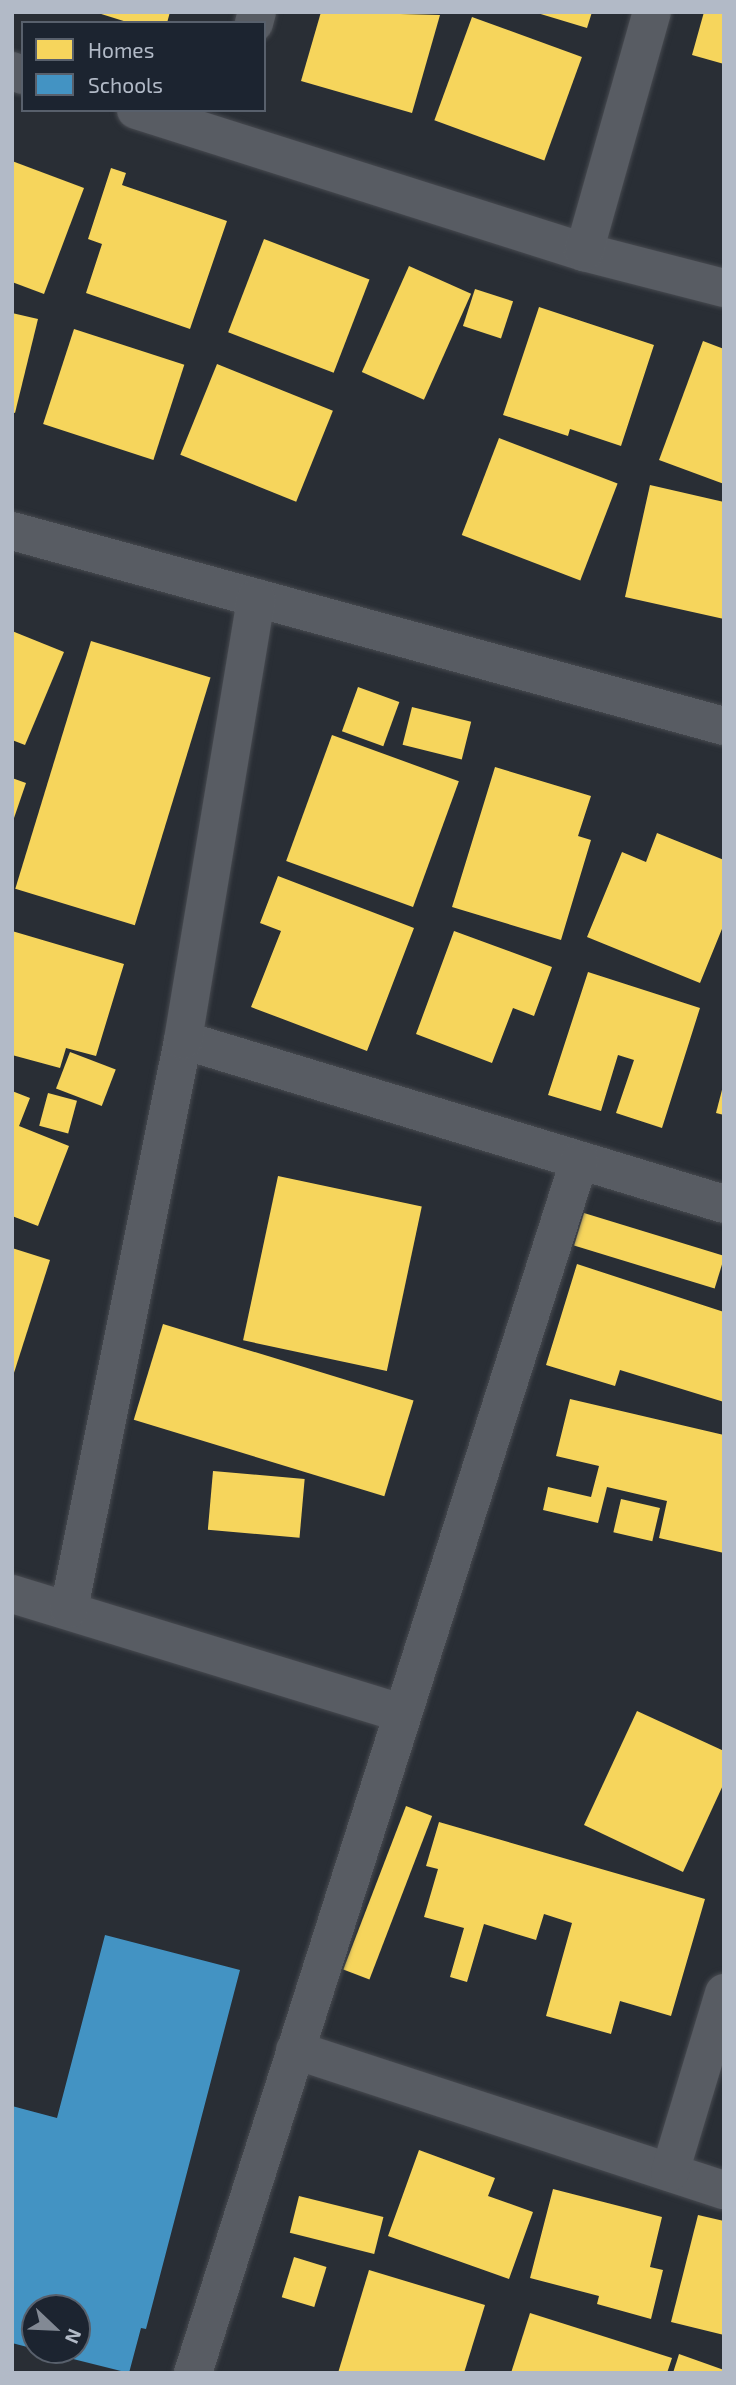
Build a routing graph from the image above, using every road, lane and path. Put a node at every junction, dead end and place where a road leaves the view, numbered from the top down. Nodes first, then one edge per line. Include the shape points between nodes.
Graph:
1 (652, 12) edge
2 (149, 112) edge
3 (226, 124) edge
4 (584, 252) junction
5 (724, 288) edge
6 (12, 531) edge
7 (256, 598) junction
8 (724, 726) edge
9 (183, 1040) junction
10 (579, 1160) junction
11 (724, 1205) edge
12 (12, 1594) edge
13 (69, 1609) junction
14 (402, 1713) junction
15 (724, 1993) edge
16 (295, 2050) junction
17 (670, 2172) junction
18 (724, 2190) edge
19 (192, 2373) edge

1 - 4 street
2 - 3 street
3 - 4 street
4 - 5 street
6 - 7 street
7 - 8 street
7 - 9 street
9 - 10 street
9 - 13 street
10 - 11 street
10 - 14 street
12 - 13 street
13 - 14 street
14 - 16 street
15 - 17 street
16 - 17 street
16 - 19 street
17 - 18 street

